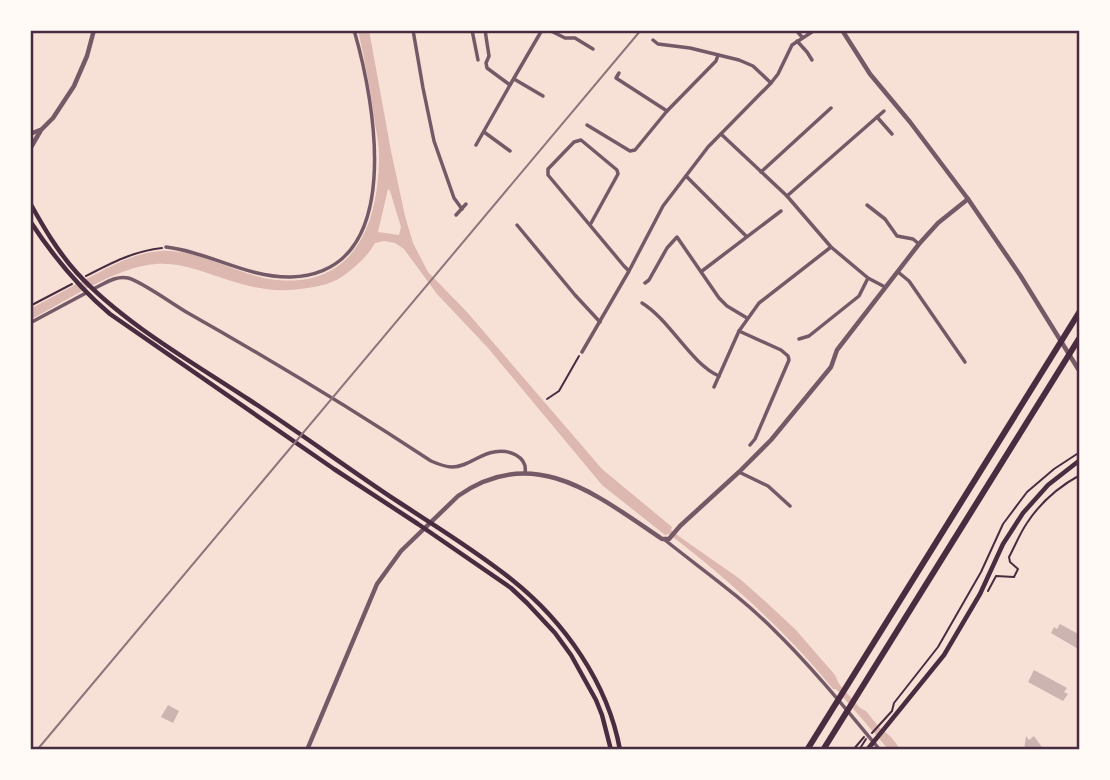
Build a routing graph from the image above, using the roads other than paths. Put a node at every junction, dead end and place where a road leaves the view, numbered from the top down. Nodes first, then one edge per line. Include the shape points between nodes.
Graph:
1 (94, 30) edge
2 (354, 30) edge
3 (413, 30) edge
4 (472, 30) edge
5 (485, 30) edge
6 (542, 30) edge
7 (549, 30) edge
8 (796, 30) edge
9 (815, 30) edge
10 (842, 30) edge
11 (802, 37) junction
12 (653, 40) dead end
13 (797, 41) junction
14 (593, 49) dead end
15 (718, 55) junction
16 (478, 60) dead end
17 (812, 60) dead end
18 (619, 73) dead end
19 (514, 79) junction
20 (771, 83) junction
21 (510, 85) junction
22 (543, 96) dead end
23 (831, 108) dead end
24 (667, 111) junction
25 (884, 111) dead end
26 (877, 117) junction
27 (587, 125) dead end
28 (41, 130) junction
29 (484, 132) junction
30 (30, 134) edge
31 (721, 134) junction
32 (892, 134) dead end
33 (476, 145) dead end
34 (30, 149) edge
35 (510, 151) dead end
36 (761, 172) junction
37 (685, 176) junction
38 (704, 193) junction
39 (788, 196) junction
40 (697, 199) dead end
41 (968, 199) junction
42 (30, 203) edge
43 (466, 204) dead end
44 (867, 205) dead end
45 (462, 209) junction
46 (781, 211) dead end
47 (456, 215) dead end
48 (30, 221) edge
49 (517, 225) dead end
50 (590, 225) junction
51 (673, 231) dead end
52 (746, 236) junction
53 (677, 237) junction
54 (919, 244) junction
55 (166, 247) road end
56 (831, 247) junction
57 (629, 271) junction
58 (702, 272) junction
59 (898, 272) junction
60 (869, 278) junction
61 (645, 283) dead end
62 (886, 288) junction
63 (642, 303) dead end
64 (1080, 311) edge
65 (747, 318) junction
66 (600, 322) junction
67 (30, 323) edge
68 (739, 331) junction
69 (1080, 337) edge
70 (799, 339) dead end
71 (582, 352) road end
72 (965, 362) dead end
73 (1080, 372) edge
74 (719, 376) junction
75 (714, 387) dead end
76 (750, 444) dead end
77 (1080, 462) edge
78 (525, 472) junction
79 (739, 472) junction
80 (790, 506) dead end
81 (667, 539) junction
82 (307, 750) edge
83 (611, 750) edge
84 (620, 750) edge
85 (807, 750) edge
86 (823, 750) edge
87 (867, 750) edge
88 (880, 750) edge

1 - 28 street via 74,86
2 - 55 street via 376,158 370,208 350,253 319,272 283,277
3 - 45 street via 434,141
4 - 16 street
5 - 21 street via 487,68
6 - 19 street
7 - 14 street
8 - 11 street
9 - 11 street
10 - 41 street via 870,74
11 - 13 street
12 - 15 street
13 - 17 street
13 - 20 street
15 - 20 street via 752,66
15 - 24 street
18 - 24 street via 616,78
19 - 21 street
19 - 22 street
20 - 31 street
21 - 29 street
23 - 36 street
24 - 27 street via 633,151
25 - 26 street
26 - 32 street
26 - 39 street
28 - 30 street
28 - 34 street
29 - 33 street
29 - 35 street
31 - 36 street
31 - 37 street
36 - 39 street
37 - 38 street
37 - 57 street via 663,206
38 - 40 street
38 - 52 street
39 - 56 street
41 - 54 street
41 - 73 street
42 - 84 main road via 59,252 121,313 528,593 595,678
43 - 45 street
44 - 54 street via 897,236
45 - 47 street
46 - 52 street
48 - 83 main road via 72,278 136,333 511,588 571,655 599,708
49 - 66 street
50 - 50 street via 618,174 581,140 547,172
50 - 57 street
51 - 53 street
52 - 58 street
53 - 58 street
53 - 61 street
54 - 59 street
56 - 60 street
56 - 65 street via 759,303
57 - 66 street
58 - 65 street via 719,298
59 - 62 street
59 - 72 street
60 - 62 street
60 - 70 street via 859,296
62 - 79 street via 836,350 831,367
63 - 74 street
64 - 85 highway
65 - 68 street
66 - 71 street
67 - 78 street via 107,282 133,279 431,461 450,467 503,452 524,460
68 - 74 street
68 - 76 street via 781,350 789,360
69 - 86 highway
74 - 75 street
77 - 87 main road via 1042,491 1015,524 944,655
78 - 81 street via 557,478 591,494
78 - 82 street via 482,482 458,496 385,570
79 - 80 street via 768,486
79 - 81 street
81 - 88 street via 773,628

